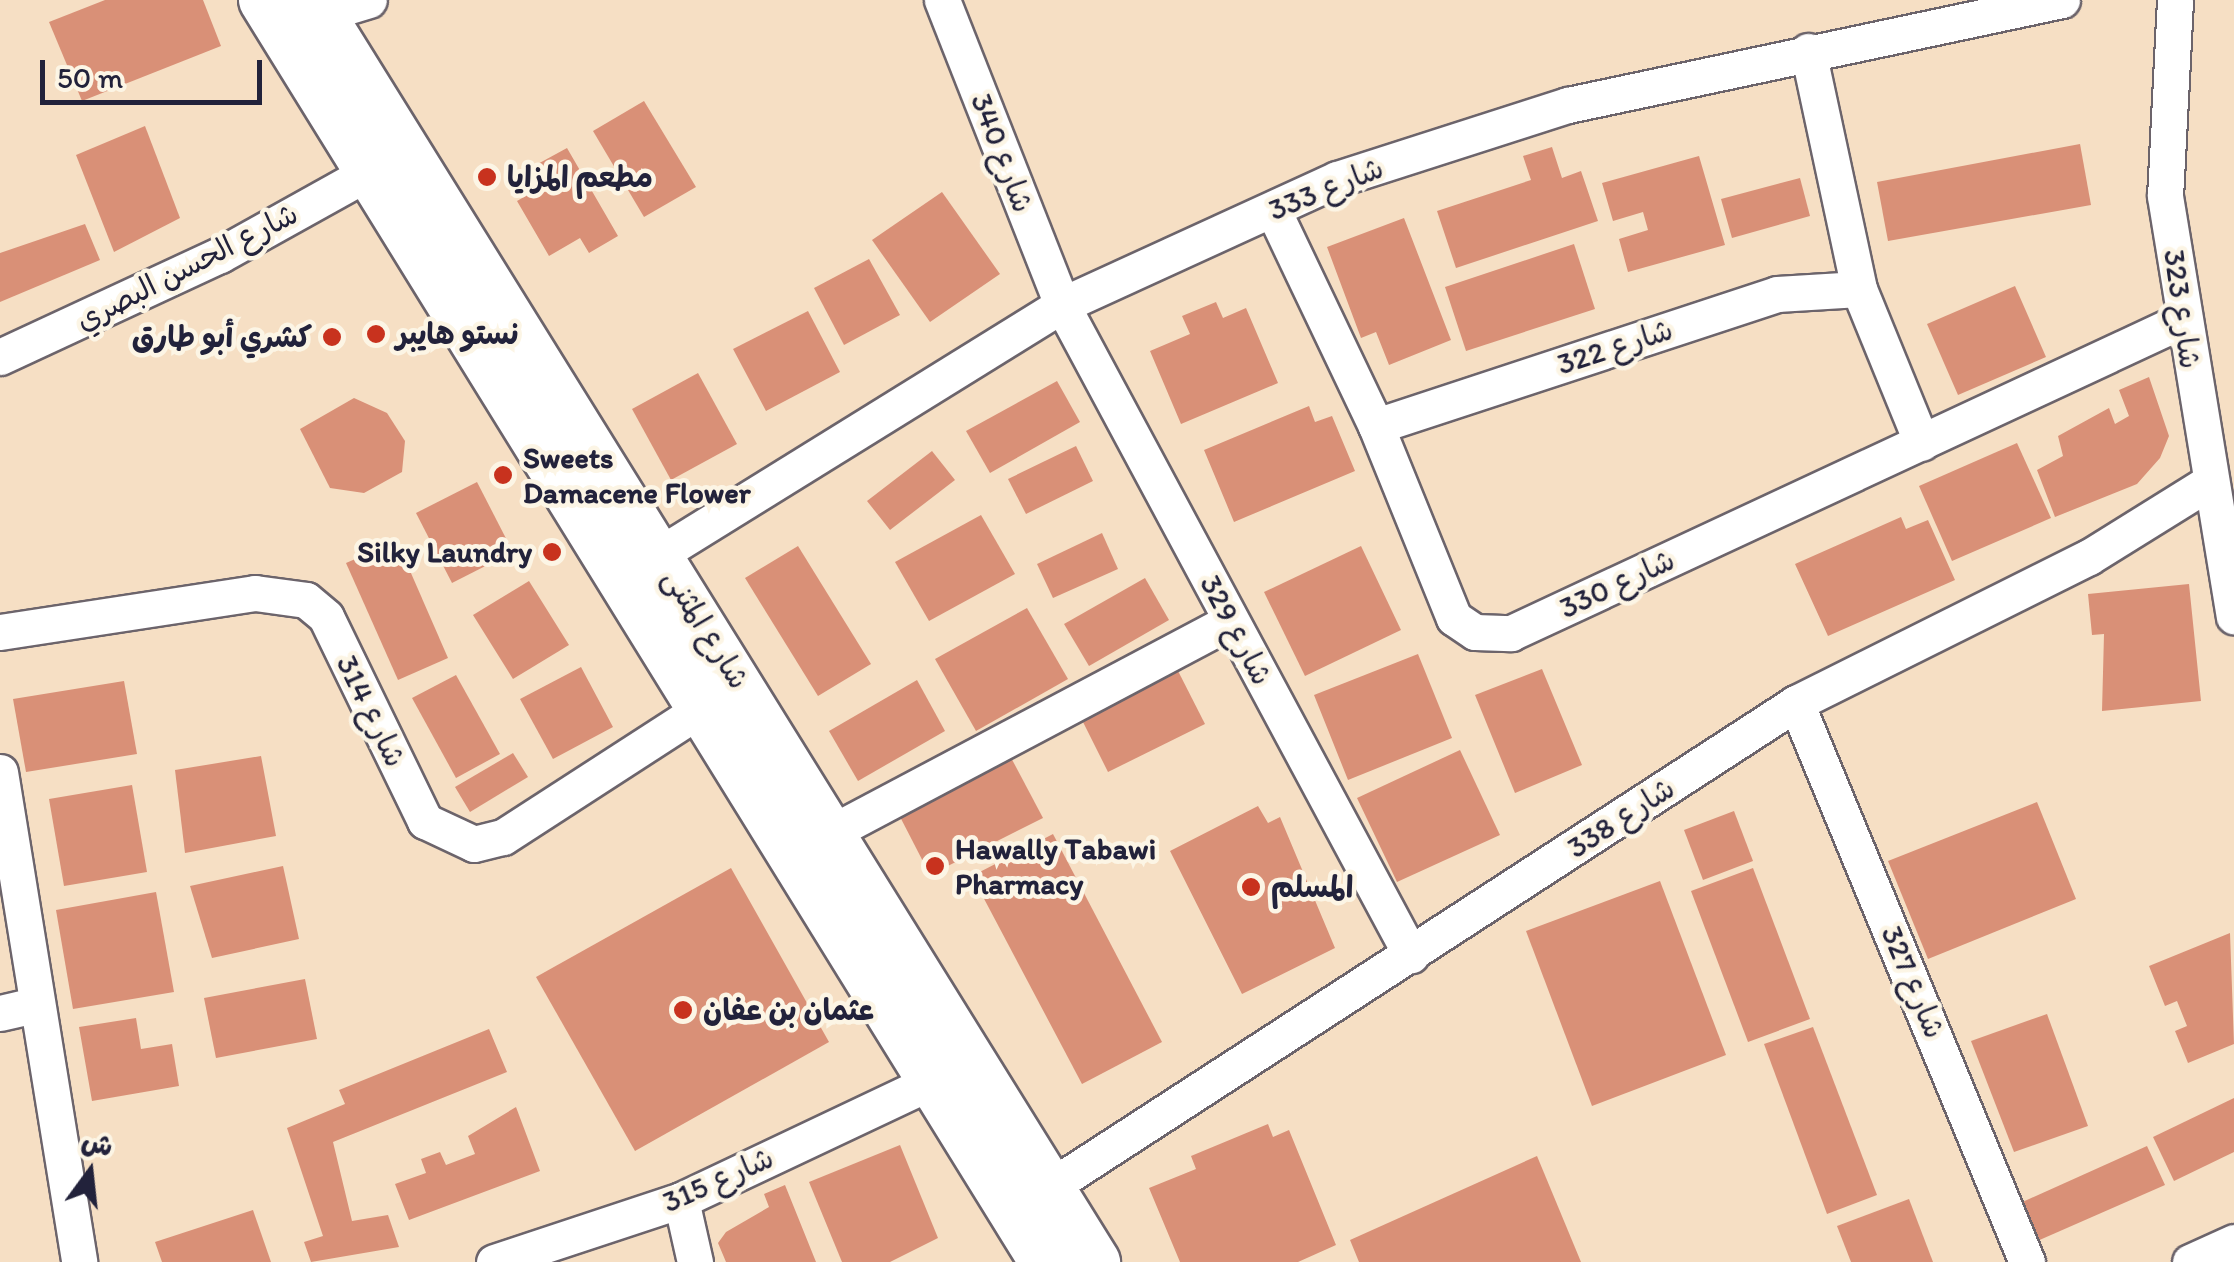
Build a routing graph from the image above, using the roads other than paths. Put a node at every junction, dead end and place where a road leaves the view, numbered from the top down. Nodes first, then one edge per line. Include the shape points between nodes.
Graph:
1 (264, 0) edge
2 (369, 0) edge
3 (942, 0) edge
4 (2062, 0) edge
5 (2175, 0) edge
6 (315, 7) edge
7 (1808, 51) junction
8 (371, 171) junction
9 (1273, 210) junction
10 (1858, 289) junction
11 (1062, 305) junction
12 (2183, 320) junction
13 (0, 356) edge
14 (1376, 426) junction
15 (1922, 442) junction
16 (2208, 484) junction
17 (660, 554) junction
18 (2234, 616) edge
19 (1231, 622) junction
20 (0, 632) edge
21 (1796, 703) junction
22 (700, 710) junction
23 (0, 772) edge
24 (832, 832) junction
25 (1411, 955) junction
26 (17, 1008) edge
27 (935, 1080) junction
28 (1053, 1185) junction
29 (681, 1200) junction
30 (2234, 1242) edge
31 (79, 1262) edge
32 (494, 1262) edge
33 (695, 1262) edge
34 (1044, 1262) edge
35 (1095, 1262) edge
36 (2027, 1262) edge
37 (2190, 1262) edge

1 - 8 street, شارع المثنى
2 - 6 street
3 - 11 street, شارع 340
4 - 7 street, شارع 333
5 - 12 street, شارع 323 via 2165,196
6 - 17 street, شارع المثنى
7 - 9 street, شارع 333 via 1568,104 1337,179
7 - 10 street
8 - 13 street, شارع الحسن البصري via 220,255
8 - 22 street, شارع المثنى
9 - 11 street, شارع 333
9 - 14 street, شارع 330
10 - 14 street, شارع 322 via 1776,294
10 - 15 street
11 - 17 street, شارع 333
11 - 19 street, شارع 329
12 - 15 street, شارع 330
12 - 16 street, شارع 323
14 - 15 street, شارع 330 via 1454,618 1475,632 1511,634
16 - 18 street, شارع 323
16 - 21 street, شارع 338 via 2089,558
17 - 24 street, شارع المثنى
19 - 24 street
19 - 25 street, شارع 329
20 - 22 street, شارع 314 via 255,593 306,600 326,617 425,821 474,844 503,837
21 - 25 street, شارع 338
21 - 36 street, شارع 327
22 - 27 street, شارع المثنى
23 - 26 street
24 - 28 street, شارع المثنى
25 - 28 street, شارع 338
26 - 31 street
27 - 29 street, شارع 315
27 - 34 street, شارع المثنى
28 - 35 street, شارع المثنى
29 - 32 street, شارع 315
29 - 33 street
30 - 37 street

